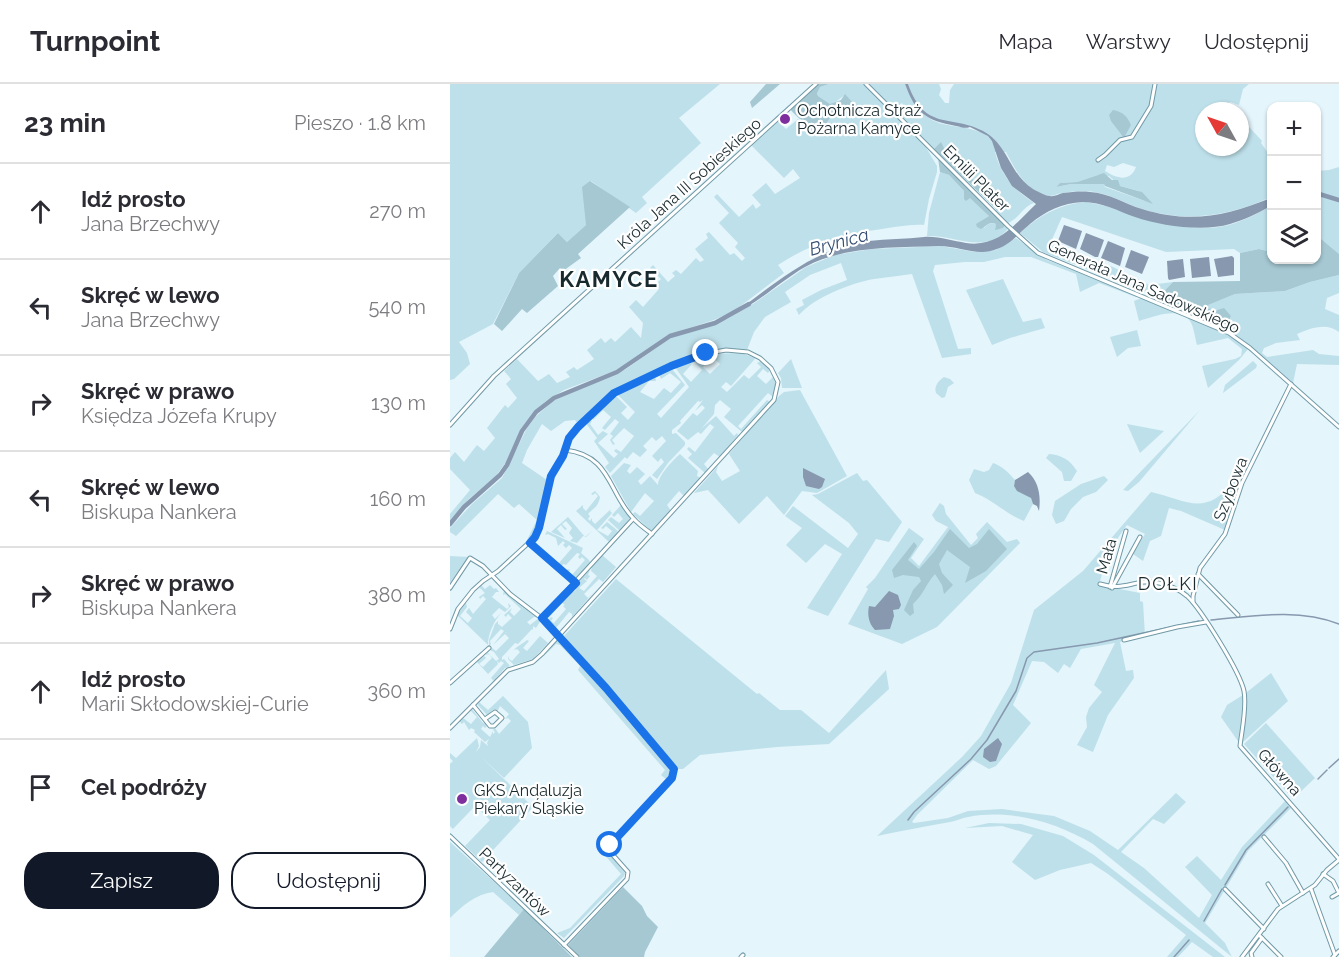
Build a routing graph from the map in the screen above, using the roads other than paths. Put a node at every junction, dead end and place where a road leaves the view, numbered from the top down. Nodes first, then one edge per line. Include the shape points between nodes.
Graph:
1 (816, 84) edge
2 (867, 84) edge
3 (1155, 84) edge
4 (1098, 160) dead end
5 (1020, 238) joint
6 (1291, 384) junction
7 (450, 425) edge
8 (1339, 427) edge
9 (565, 450) junction
10 (633, 519) junction
11 (1126, 531) dead end
12 (652, 534) junction
13 (1140, 537) dead end
14 (530, 543) junction
15 (1198, 574) junction
16 (492, 575) junction
17 (576, 583) junction
18 (1100, 584) dead end
19 (1111, 587) junction
20 (450, 588) edge
21 (1187, 596) junction
22 (1193, 596) junction
23 (1193, 602) junction
24 (1238, 615) dead end
25 (542, 618) junction
26 (1206, 622) junction
27 (450, 629) edge
28 (559, 636) junction
29 (1124, 640) dead end
30 (489, 648) dead end
31 (450, 683) edge
32 (473, 705) junction
33 (485, 719) junction
34 (450, 728) edge
35 (450, 836) edge
36 (1264, 837) dead end
37 (1338, 861) edge
38 (1323, 874) junction
39 (1268, 884) dead end
40 (1311, 888) junction
41 (1225, 889) dead end
42 (1303, 893) junction
43 (1332, 897) dead end
44 (1281, 906) junction
45 (1264, 929) junction
46 (1261, 937) junction
47 (564, 945) junction
48 (1339, 951) edge
49 (1334, 956) edge
50 (577, 957) edge
51 (1242, 957) edge
52 (1252, 957) edge
53 (1281, 957) edge

1 - 7 street, Króla Jana III Sobieskiego via 502,370
2 - 5 street, Emilii Plater
3 - 4 street via 1151,106 1132,137 1120,140
5 - 6 street, Generała Jana Sadowskiego via 1045,257 1229,333
6 - 8 street, Generała Jana Sadowskiego
6 - 15 street, Szybowa via 1242,483 1225,534
9 - 10 street via 602,467
9 - 12 street via 571,434 614,393 671,366 726,350 748,352 765,362 778,382 774,400
9 - 14 street via 551,476 539,528
10 - 12 street
10 - 17 street
11 - 19 street, Mała
12 - 28 street
13 - 19 street
14 - 16 street
14 - 17 street
15 - 22 street, Szybowa
15 - 24 street
16 - 20 street via 470,558
16 - 25 street
16 - 27 street via 463,601
17 - 25 street
18 - 19 street, Główna
19 - 21 street, Główna via 1157,582
21 - 22 street, Główna
21 - 23 street, Główna
22 - 23 street, Szybowa
23 - 26 street, Główna
25 - 28 street
26 - 29 street
26 - 37 street, Główna via 1244,691 1240,746
28 - 32 street via 538,659 508,670
28 - 47 street via 675,772 610,845 612,854 628,872 627,879
30 - 31 street
32 - 33 street
32 - 34 street
33 - 33 street via 493,727 502,718 495,712
35 - 47 street, Partyzantów
36 - 42 street via 1286,863
37 - 38 street
38 - 40 street
38 - 43 street via 1333,881 1339,893
39 - 44 street
40 - 42 street
40 - 49 street
41 - 45 street
42 - 44 street
44 - 45 street
45 - 46 street
46 - 51 street
46 - 52 street
46 - 53 street
47 - 50 street, Partyzantów
48 - 49 street

